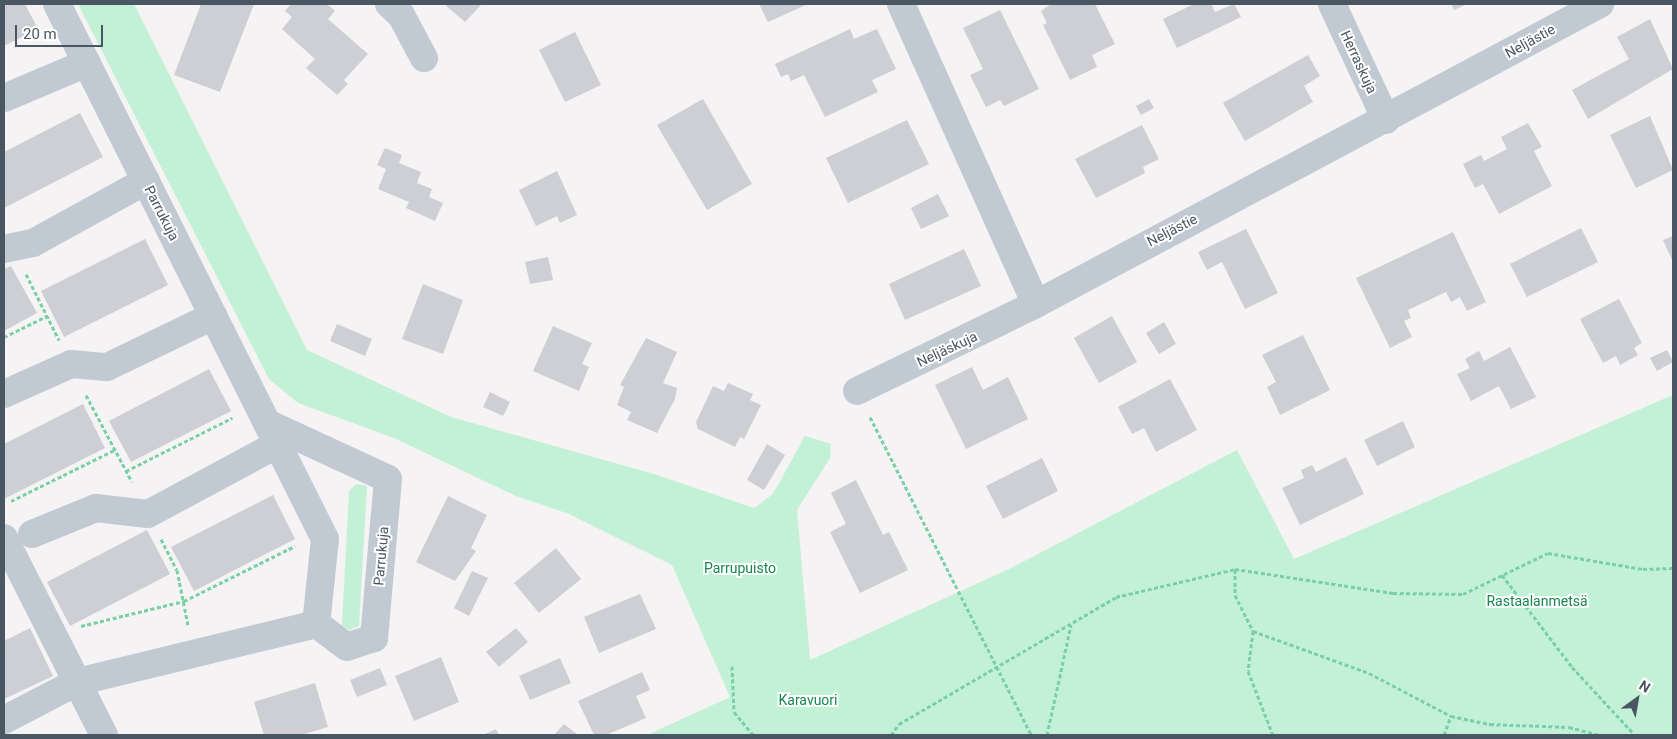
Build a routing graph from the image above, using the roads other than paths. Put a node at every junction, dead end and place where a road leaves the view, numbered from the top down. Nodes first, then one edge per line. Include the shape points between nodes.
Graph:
1 (57, 4) edge
2 (389, 4) edge
3 (901, 4) edge
4 (1332, 4) edge
5 (1600, 4) edge
6 (424, 58) dead end
7 (87, 63) junction
8 (4, 98) edge
9 (1386, 120) junction
10 (146, 181) junction
11 (9, 249) edge
12 (1036, 304) junction
13 (214, 316) junction
14 (857, 391) road end
15 (4, 394) edge
16 (272, 434) junction
17 (32, 534) dead end
18 (4, 538) edge
19 (14, 584) edge
20 (316, 624) junction
21 (77, 682) junction
22 (4, 720) edge
23 (104, 735) edge

1 - 7 street, Parrukuja
2 - 6 street
3 - 12 street
4 - 9 street, Herraskuja
5 - 9 street, Neljästie
7 - 8 street
7 - 10 street, Parrukuja
9 - 12 street, Neljästie
10 - 11 street
10 - 13 street, Parrukuja
12 - 14 street, Neljäskuja
13 - 15 street via 107,367 71,364
13 - 16 street, Parrukuja
16 - 17 street via 148,514 96,508
16 - 20 street, Parrukuja via 324,539
16 - 20 street, Parrukuja via 388,479 374,638 347,647
18 - 19 street
19 - 21 street
20 - 21 street
21 - 22 street
21 - 23 street

